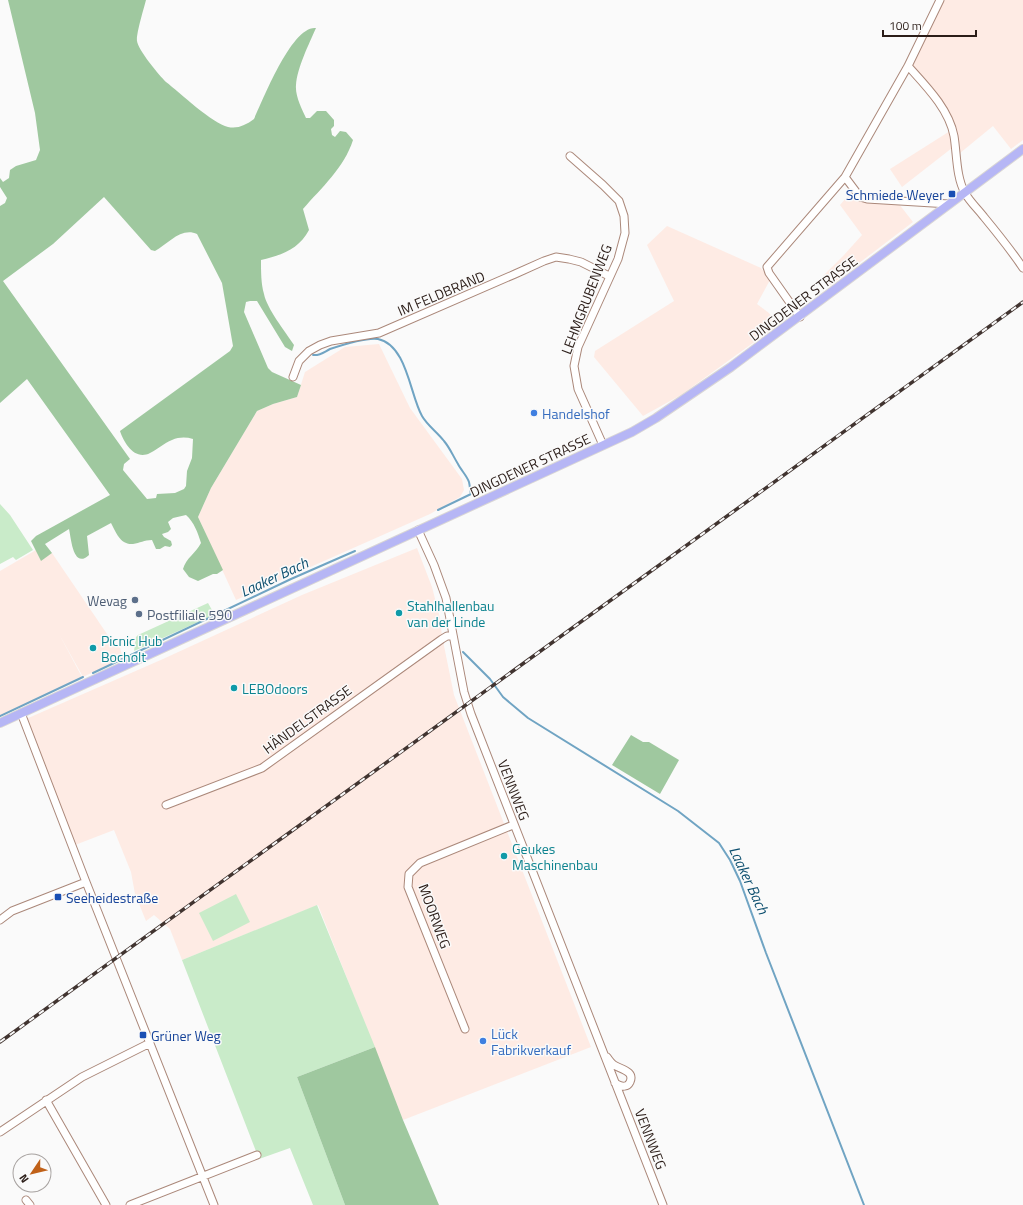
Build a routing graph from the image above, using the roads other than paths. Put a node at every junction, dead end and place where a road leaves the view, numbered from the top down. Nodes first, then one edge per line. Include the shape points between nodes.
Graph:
1 (940, 0) edge
2 (908, 66) junction
3 (1023, 149) edge
4 (570, 156) dead end
5 (844, 177) junction
6 (965, 192) junction
7 (949, 204) junction
8 (1023, 268) edge
9 (609, 276) junction
10 (800, 317) junction
11 (293, 377) dead end
12 (603, 445) junction
13 (418, 530) junction
14 (453, 636) junction
15 (21, 713) junction
16 (0, 723) edge
17 (166, 805) dead end
18 (513, 825) junction
19 (86, 882) junction
20 (0, 920) edge
21 (465, 1029) dead end
22 (150, 1043) junction
23 (604, 1053) junction
24 (615, 1083) junction
25 (46, 1100) junction
26 (0, 1132) edge
27 (257, 1155) dead end
28 (202, 1176) junction
29 (106, 1205) edge
30 (130, 1205) edge
31 (214, 1205) edge
32 (663, 1205) edge

1 - 2 street
2 - 5 street
2 - 6 street via 944,110 950,122
3 - 6 main road, DINGDENER STRASSE
4 - 9 street, LEHMGRUBENWEG via 619,201 624,216 625,233 618,259
5 - 7 street via 860,197 867,199
5 - 10 street via 767,267
6 - 7 main road, DINGDENER STRASSE
6 - 8 street
7 - 10 main road, DINGDENER STRASSE
9 - 11 street, IM FELDBRAND via 569,259 556,258 544,261 379,334 320,344 299,361
9 - 12 street, LEHMGRUBENWEG via 578,347 574,366 578,389
10 - 12 main road, DINGDENER STRASSE via 681,402
12 - 13 main road, DINGDENER STRASSE
13 - 14 street, VENNWEG via 442,584
13 - 15 main road, DINGDENER STRASSE
14 - 17 street, HÄNDELSTRASSE via 442,639 262,768
14 - 18 street, VENNWEG via 467,704
15 - 16 main road, DINGDENER STRASSE
15 - 19 street
18 - 21 street, MOORWEG via 420,863 409,874 408,887
18 - 23 street, VENNWEG
19 - 20 street via 12,911
19 - 22 street
22 - 25 street via 82,1077
22 - 28 street
23 - 24 street, VENNWEG
23 - 24 street, VENNWEG via 612,1063 629,1073 631,1078 625,1086
24 - 32 street, VENNWEG
25 - 26 street
25 - 29 street
27 - 28 street
28 - 30 street
28 - 31 street

